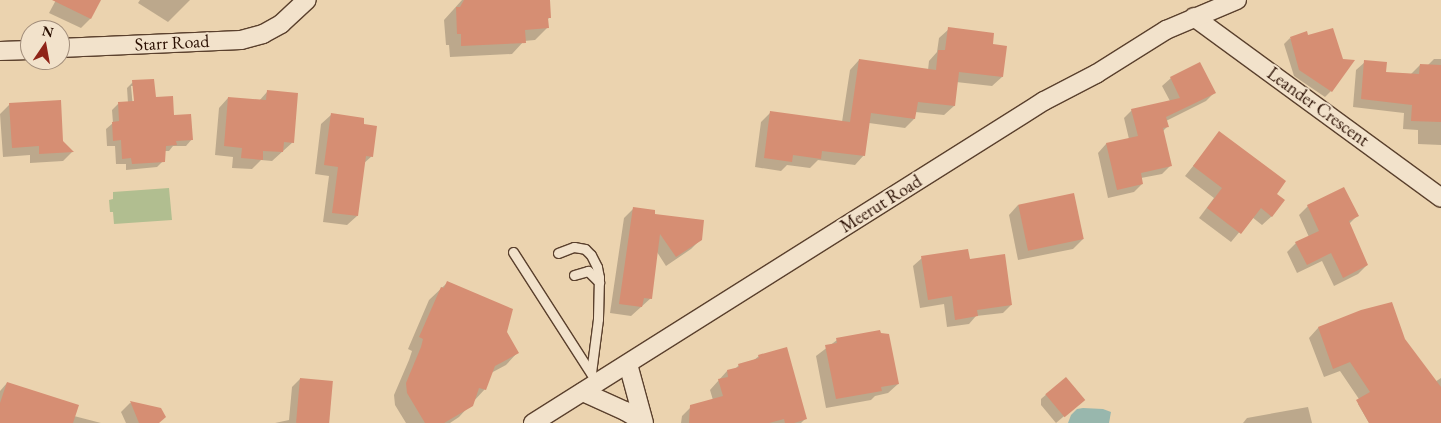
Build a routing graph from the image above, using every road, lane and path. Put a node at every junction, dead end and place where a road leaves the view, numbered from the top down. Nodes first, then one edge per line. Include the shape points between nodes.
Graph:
1 (307, 0) edge
2 (1237, 0) edge
3 (1194, 17) junction
4 (70, 48) edge
5 (20, 50) edge
6 (0, 51) edge
7 (1441, 198) edge
8 (513, 252) dead end
9 (558, 253) dead end
10 (574, 275) dead end
11 (599, 282) junction
12 (628, 364) junction
13 (590, 383) junction
14 (533, 423) edge
15 (643, 423) edge

1 - 4 street, Starr Road via 281,24 263,34 241,40
2 - 3 street, Meerut Road
3 - 7 street, Leander Crescent
3 - 12 street, Meerut Road via 1044,101
5 - 6 street
8 - 13 lane
9 - 11 lane via 574,247 588,251 597,267
10 - 11 lane via 588,272
11 - 13 lane
12 - 13 street, Meerut Road
12 - 15 street
13 - 14 street, Meerut Road
13 - 15 street

